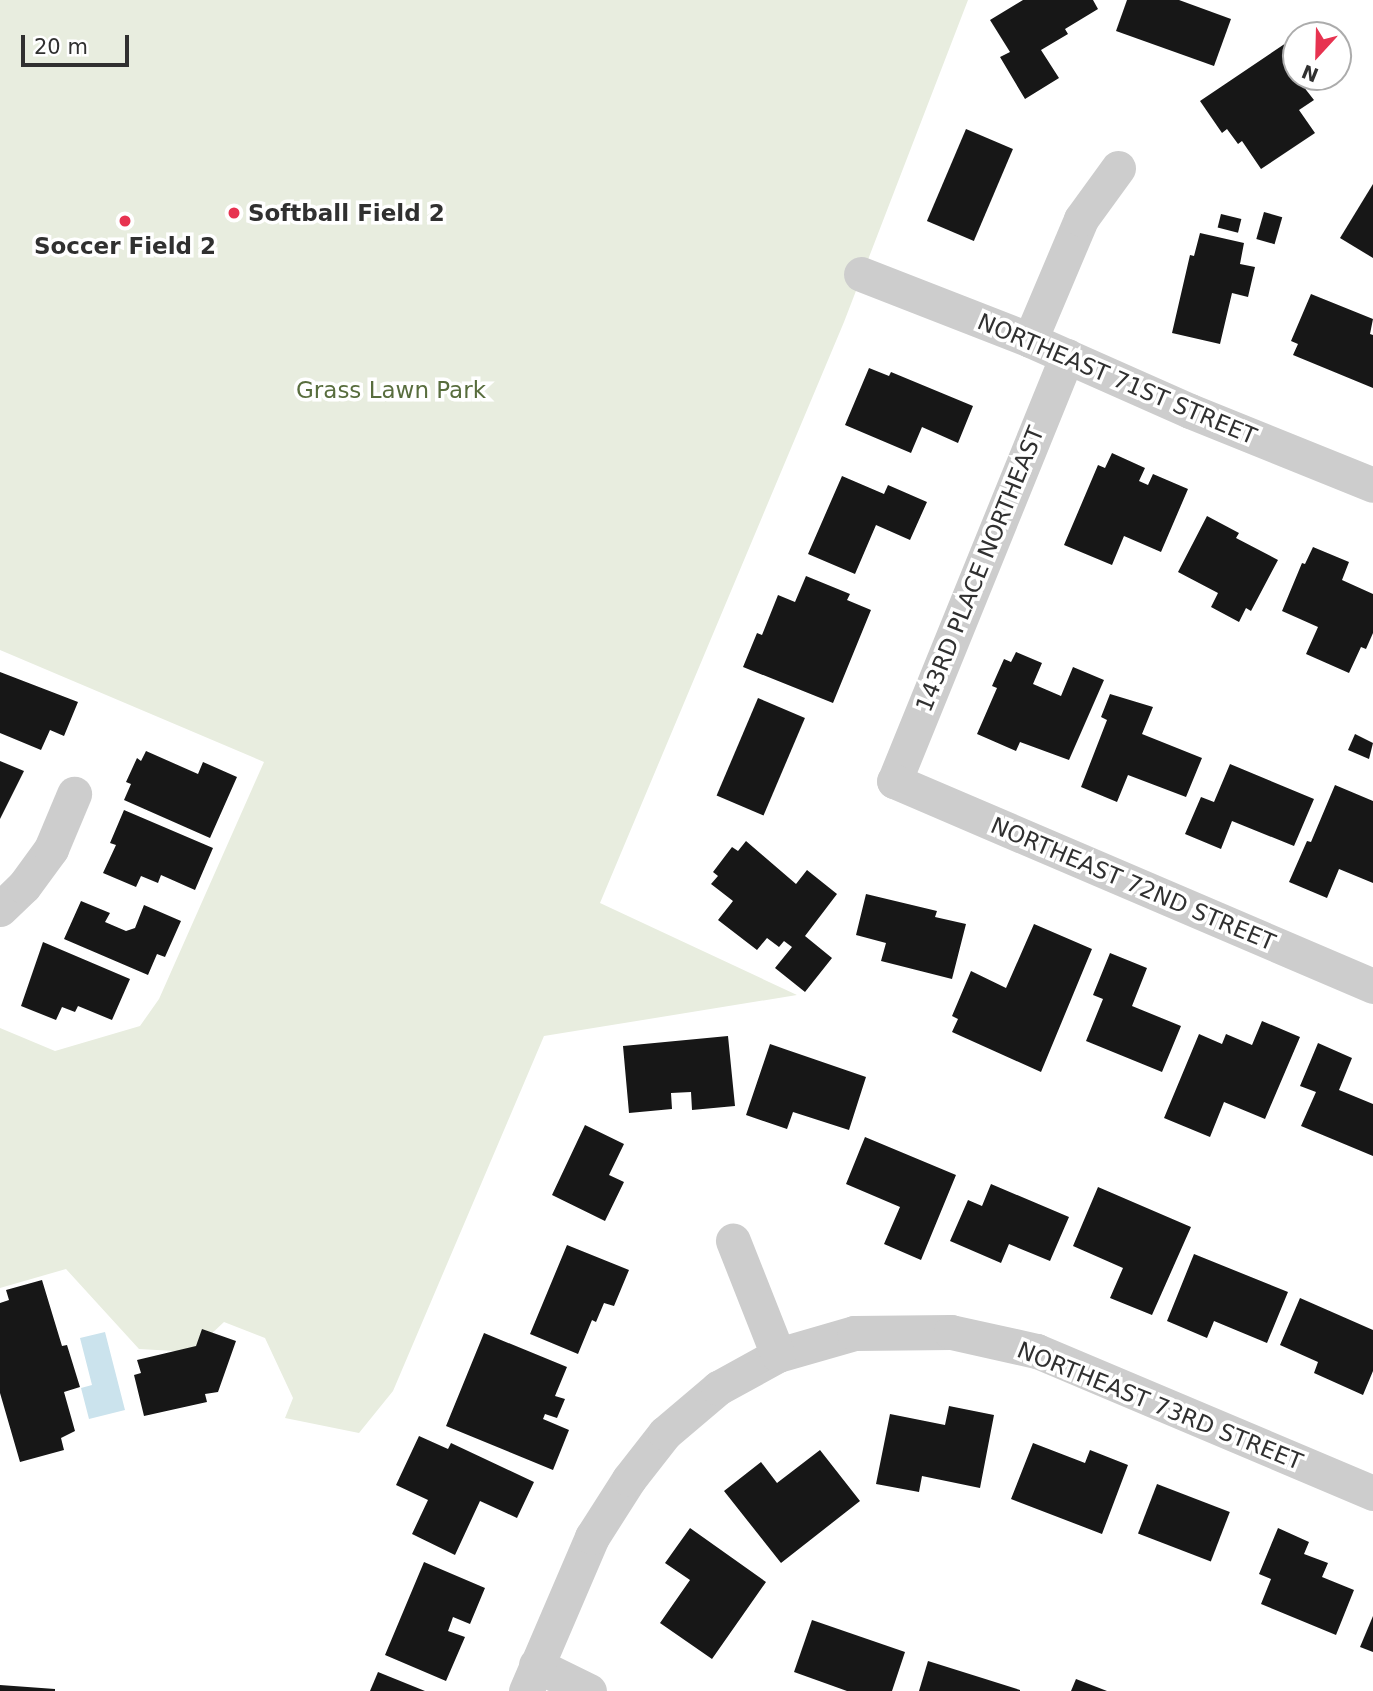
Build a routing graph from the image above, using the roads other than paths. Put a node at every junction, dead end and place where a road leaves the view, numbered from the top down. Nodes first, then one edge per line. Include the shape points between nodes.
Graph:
1 (1118, 168) dead end
2 (861, 274) dead end
3 (1030, 340) junction
4 (1067, 356) junction
5 (1373, 485) edge
6 (894, 781) joint
7 (74, 794) dead end
8 (0, 909) edge
9 (1373, 986) edge
10 (733, 1241) dead end
11 (778, 1355) junction
12 (1373, 1493) edge
13 (531, 1678) edge
14 (589, 1691) edge

1 - 3 street via 1081,219
2 - 3 street, NORTHEAST 71ST STREET
3 - 4 street, NORTHEAST 71ST STREET
4 - 5 street, NORTHEAST 71ST STREET
4 - 6 street, 143RD PLACE NORTHEAST
6 - 9 street, NORTHEAST 72ND STREET
7 - 8 street via 51,849
10 - 11 street
11 - 12 street, NORTHEAST 73RD STREET via 854,1333 951,1332 1037,1351
11 - 13 street, NORTHEAST 73RD STREET via 718,1388 665,1433 628,1479 592,1537
13 - 14 street

